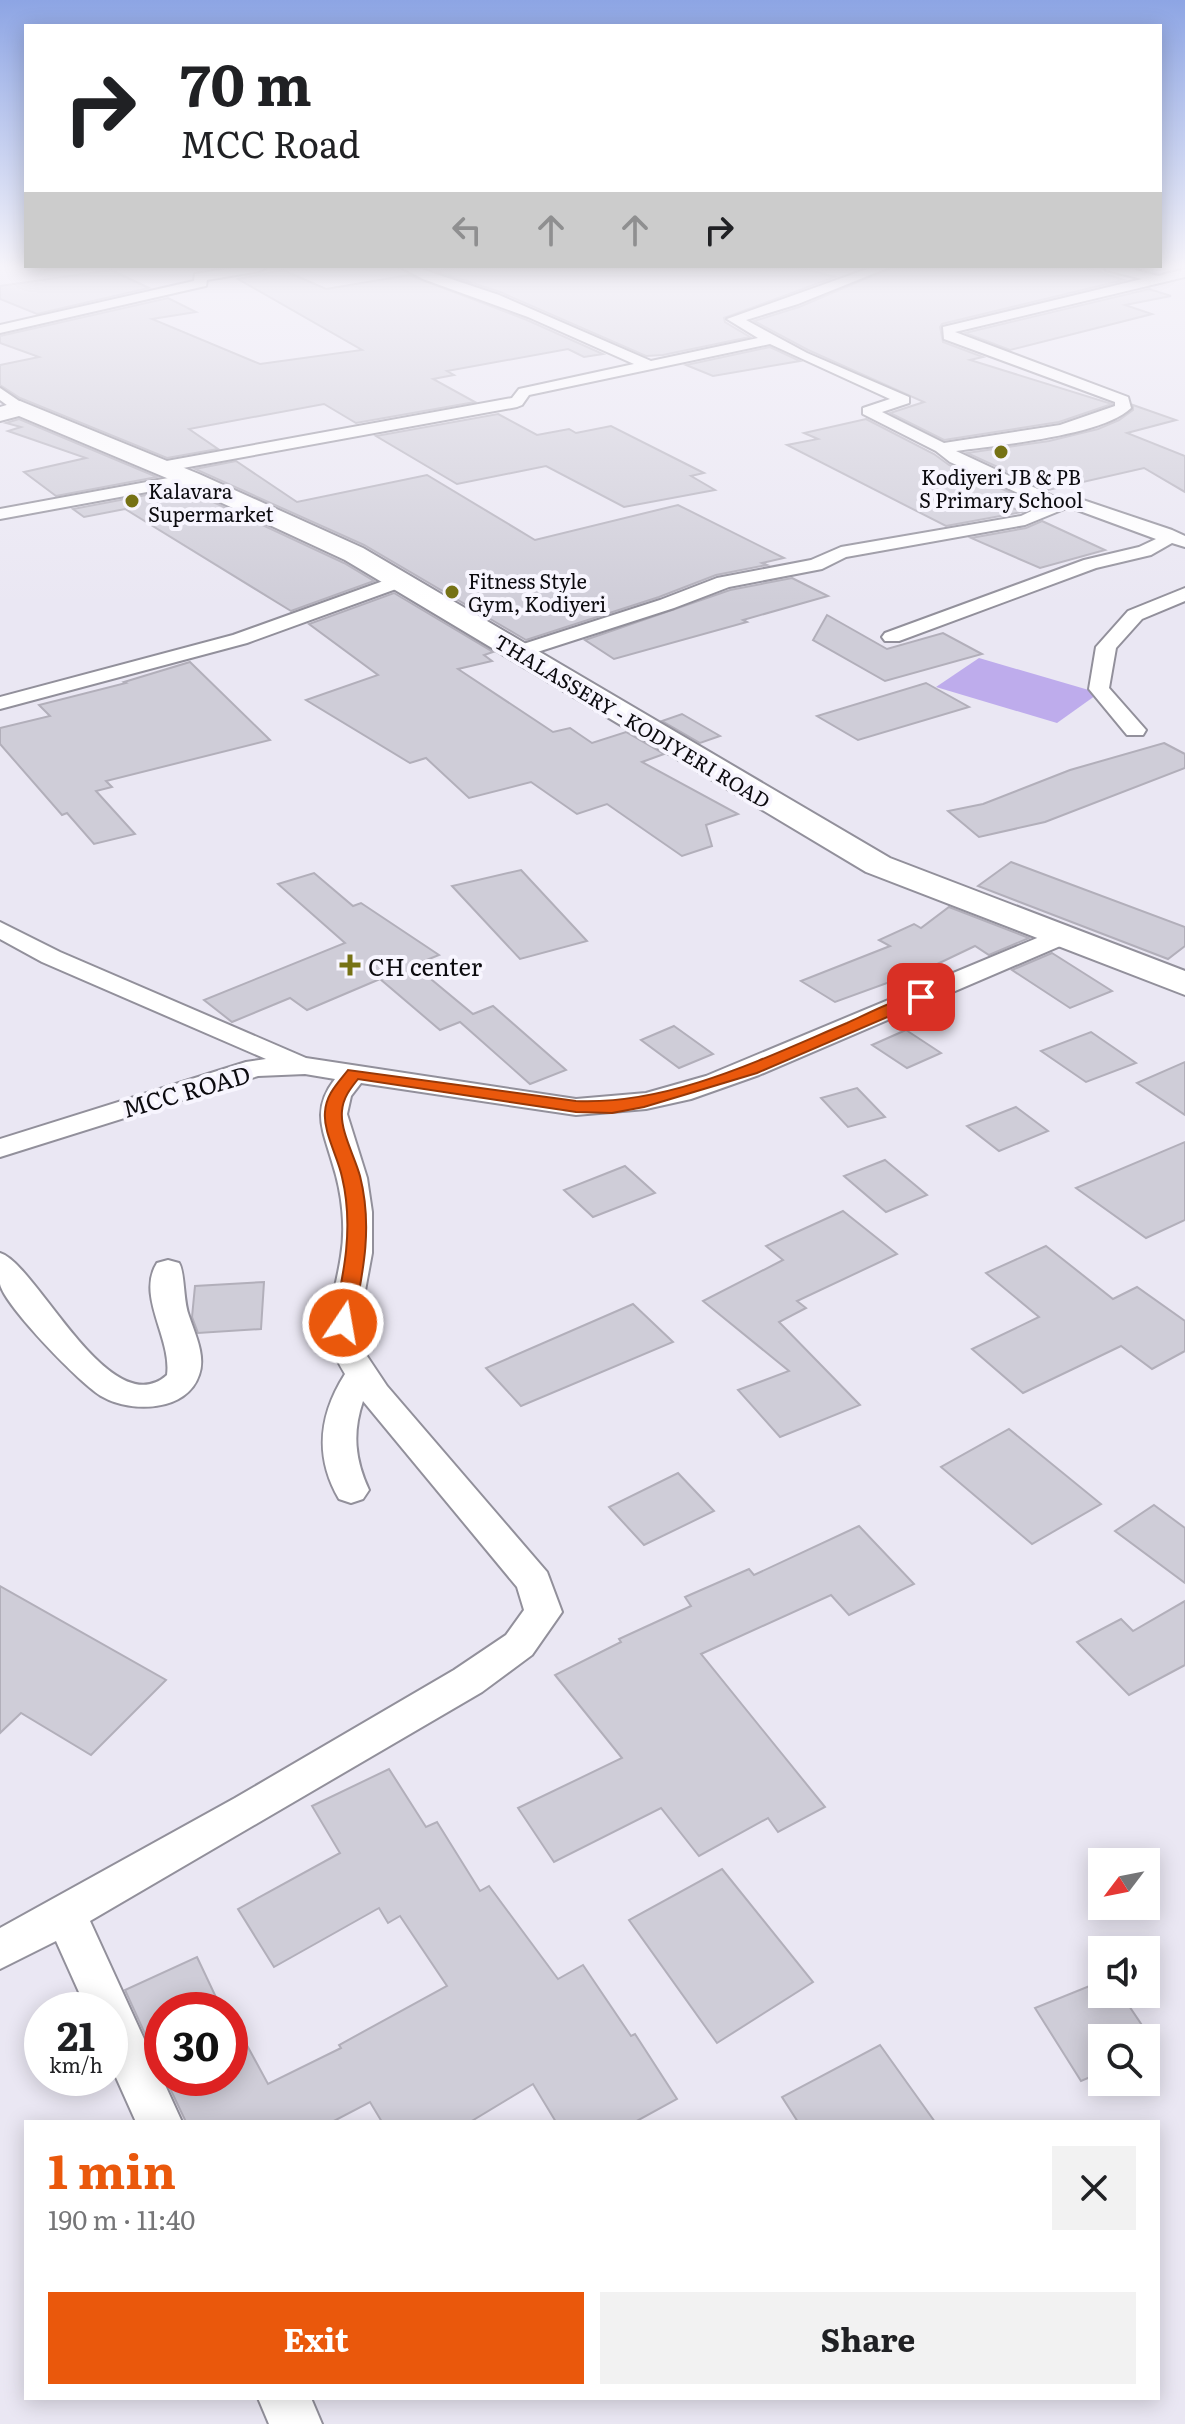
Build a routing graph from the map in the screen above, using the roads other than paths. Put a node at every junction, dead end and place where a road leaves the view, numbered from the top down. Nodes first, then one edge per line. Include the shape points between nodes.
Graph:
1 (579, 380) edge
2 (859, 380) edge
3 (1068, 380) edge
4 (7, 405) edge
5 (942, 448) junction
6 (161, 467) junction
7 (190, 479) junction
8 (1058, 505) junction
9 (0, 514) edge
10 (1166, 534) junction
11 (1185, 542) edge
12 (400, 581) junction
13 (1185, 594) edge
14 (892, 637) dead end
15 (521, 651) junction
16 (0, 703) edge
17 (1135, 730) dead end
18 (0, 929) edge
19 (1063, 936) junction
20 (1185, 984) edge
21 (305, 1066) junction
22 (354, 1073) junction
23 (0, 1148) edge
24 (0, 1263) edge
25 (168, 1270) dead end
26 (361, 1375) junction
27 (351, 1490) dead end
28 (64, 1912) junction
29 (0, 1950) edge
30 (100, 1992) edge
31 (128, 2053) edge
32 (158, 2120) edge
33 (285, 2400) edge
34 (296, 2424) edge

1 - 6 street via 524,392 517,402
2 - 5 street via 904,400 868,411
3 - 5 street via 1123,400 1123,408 1064,427
4 - 6 main road, THALASSERY - KODIYERI ROAD
5 - 8 street
6 - 7 main road, THALASSERY - KODIYERI ROAD
7 - 9 street
7 - 12 main road, THALASSERY - KODIYERI ROAD via 354,554
8 - 10 street via 1068,501
8 - 15 street via 1025,520 841,552 816,565 724,582
10 - 11 street
10 - 14 street via 1164,542 1145,551 1090,564
12 - 15 main road, THALASSERY - KODIYERI ROAD
12 - 16 street via 240,639
13 - 17 street via 1135,615 1106,647 1099,689
15 - 19 main road, THALASSERY - KODIYERI ROAD via 854,852
18 - 21 street via 51,957
19 - 20 main road, THALASSERY - KODIYERI ROAD
19 - 22 street, MCC ROAD via 751,1069 644,1102 576,1107
21 - 22 street, MCC ROAD
21 - 23 street, MCC ROAD via 256,1068
22 - 26 street via 337,1095 333,1114 357,1212 357,1253 343,1323 349,1354
24 - 25 street via 79,1357 113,1388 138,1395 158,1395 174,1388 184,1375 186,1349 164,1282
26 - 27 street via 348,1394 338,1436 339,1467
26 - 28 street via 534,1582 543,1612 519,1645 468,1681
28 - 29 street
28 - 30 street
31 - 32 street
33 - 34 street

